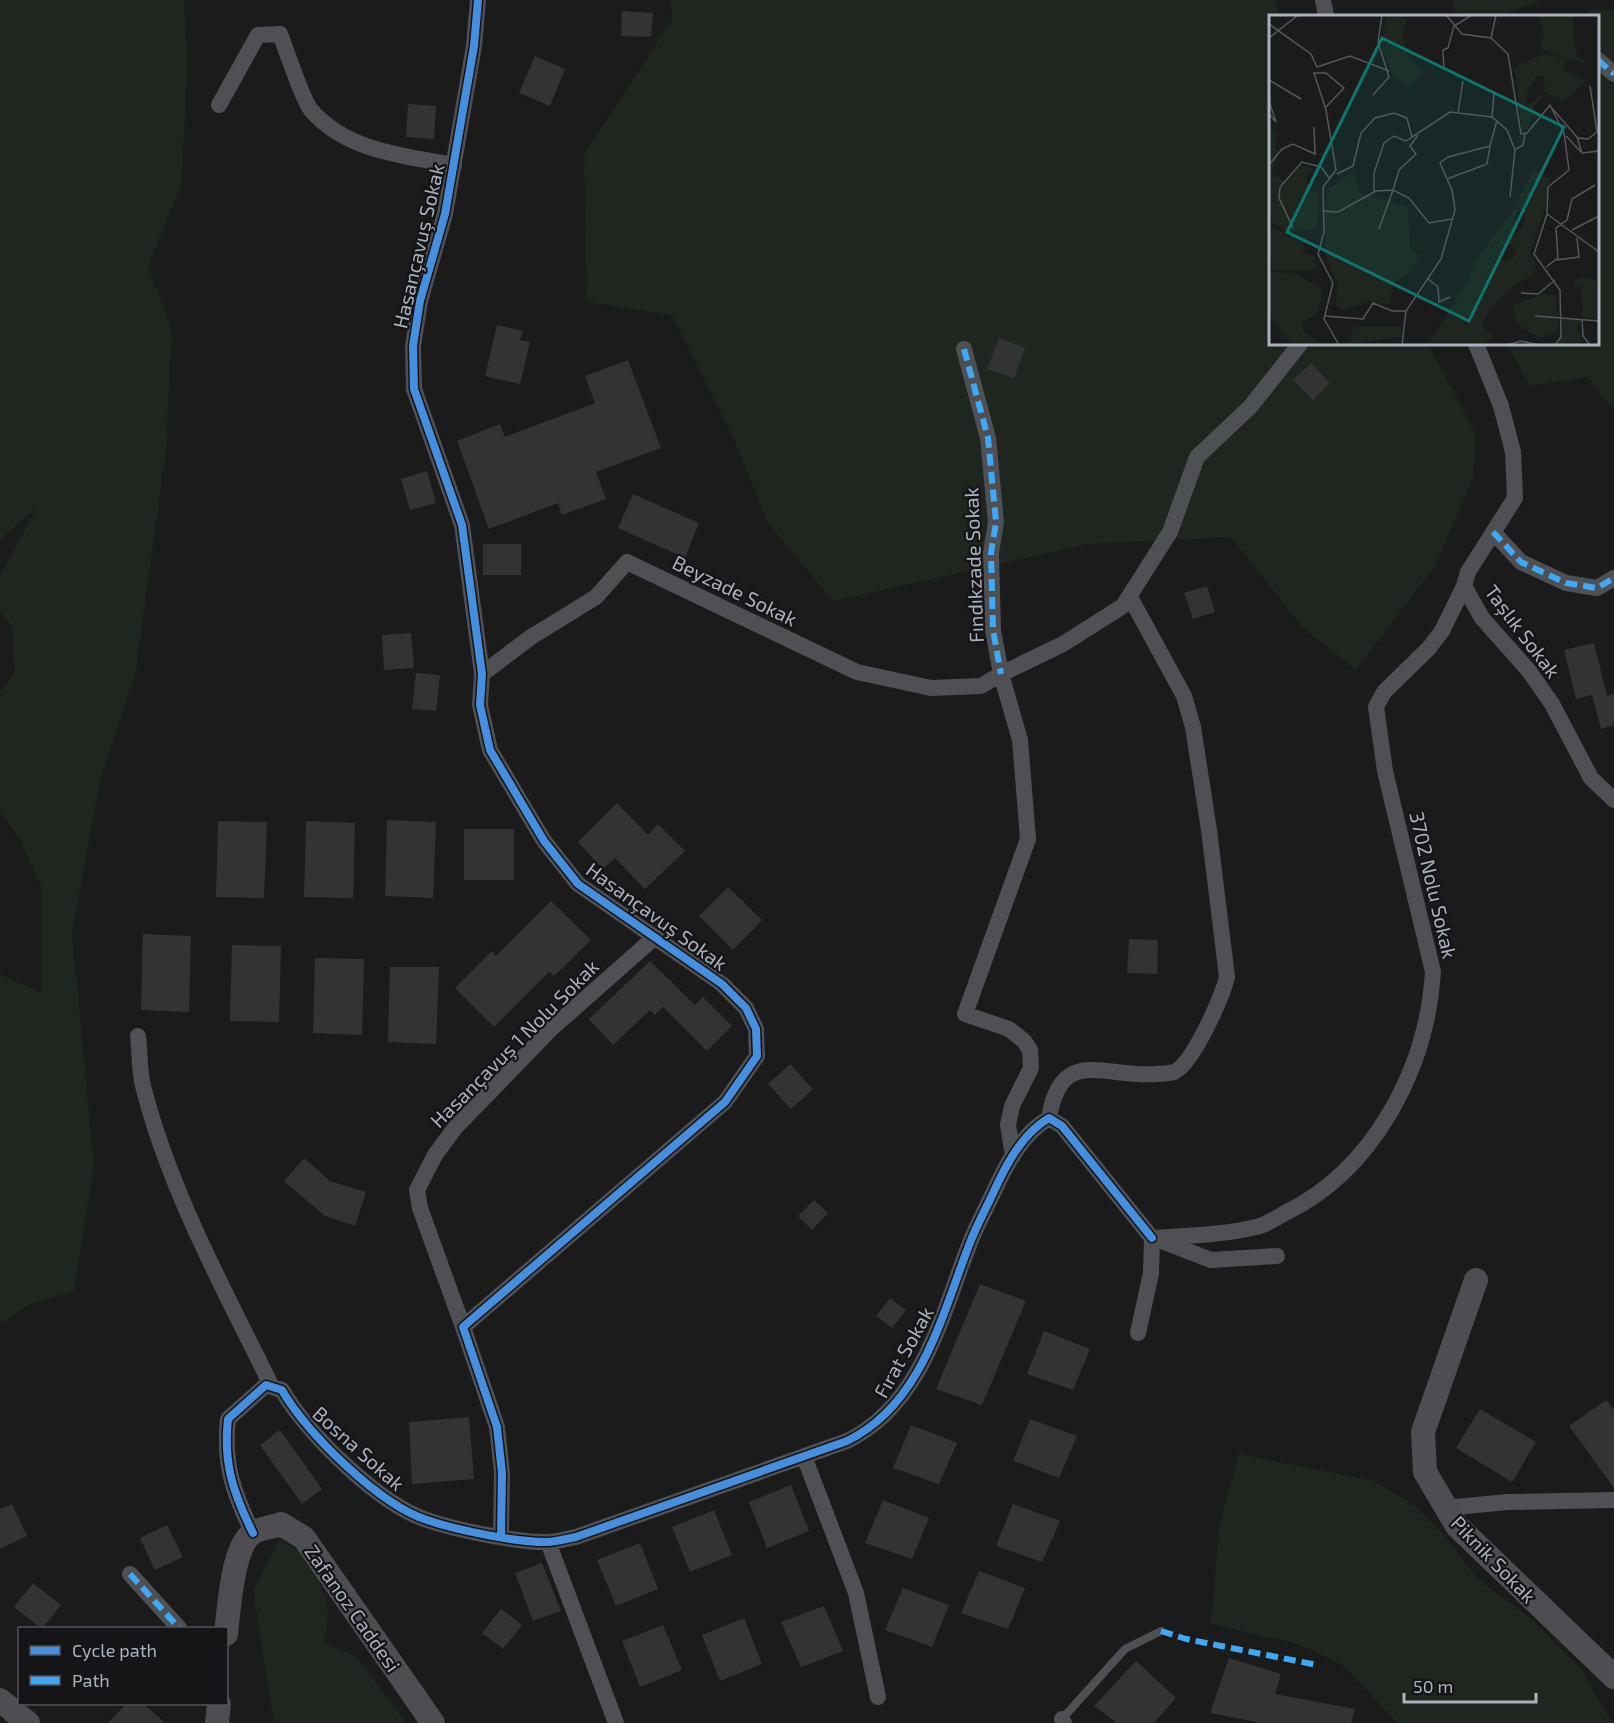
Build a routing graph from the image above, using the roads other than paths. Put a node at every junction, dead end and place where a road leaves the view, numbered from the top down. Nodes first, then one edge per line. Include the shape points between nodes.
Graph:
1 (478, 0) edge
2 (1323, 0) edge
3 (1326, 15) edge
4 (1599, 61) edge
5 (1614, 74) edge
6 (219, 105) dead end
7 (454, 165) junction
8 (1299, 345) edge
9 (1476, 345) edge
10 (964, 349) dead end
11 (1493, 532) junction
12 (1614, 578) edge
13 (1464, 586) junction
14 (1130, 597) junction
15 (482, 674) junction
16 (1001, 674) junction
17 (1614, 800) edge
18 (655, 937) junction
19 (138, 1036) dead end
20 (1049, 1118) junction
21 (1013, 1156) junction
22 (1152, 1238) junction
23 (1277, 1256) dead end
24 (1476, 1281) dead end
25 (463, 1327) junction
26 (1138, 1333) dead end
27 (272, 1387) junction
28 (804, 1456) junction
29 (1614, 1500) edge
30 (1446, 1508) junction
31 (253, 1533) junction
32 (501, 1536) junction
33 (548, 1542) junction
34 (130, 1574) dead end
35 (177, 1627) edge
36 (227, 1627) edge
37 (1161, 1631) dead end
38 (1614, 1677) edge
39 (878, 1697) dead end
40 (0, 1700) edge
41 (219, 1705) edge
42 (1063, 1721) edge
43 (28, 1723) edge
44 (217, 1723) edge
45 (433, 1723) edge
46 (616, 1723) edge

1 - 7 street, Hasançavuş Sokak
2 - 3 street
4 - 5 street
6 - 7 street via 258,35 280,33 310,109 342,134 383,153
7 - 15 street, Hasançavuş Sokak via 445,214 420,302 413,346 414,389 462,525
8 - 14 street via 1250,406 1197,457 1170,532
9 - 11 street, Taşlık Sokak via 1501,406 1513,452 1515,498
10 - 16 street, Fındıkzade Sokak via 988,438 996,522 991,553 993,630
11 - 12 street via 1521,562 1566,583 1597,588
11 - 13 street, Taşlık Sokak via 1468,572
13 - 17 street, Taşlık Sokak via 1482,618 1529,670 1552,704 1591,778
13 - 22 street, 3702 Nolu Sokak via 1436,640 1384,692 1376,707 1385,771 1433,972 1431,1005 1418,1050 1381,1130 1349,1167 1310,1201 1258,1227
14 - 16 street via 1123,606 1063,644
14 - 20 street via 1184,696 1193,727 1227,977 1223,994 1185,1065 1173,1072 1147,1075 1077,1071 1064,1078 1053,1094
15 - 16 street, Beyzade Sokak via 596,597 627,562 857,672 931,688 981,686
15 - 18 street, Hasançavuş Sokak via 480,705 490,750 544,841 578,884
16 - 21 street, Fındıkzade Sokak via 1020,740 1028,839 965,1014 1009,1029 1030,1050 1031,1068 1012,1106 1008,1125
18 - 25 street, Hasançavuş 1 Nolu Sokak via 551,1029 455,1128 417,1190
18 - 25 street, Hasançavuş Sokak via 722,984 746,1008 756,1029 757,1056 725,1102
19 - 27 street, Bosna Sokak via 143,1084 174,1181
20 - 21 street, Fırat Sokak via 1034,1127
20 - 22 street via 1062,1126
21 - 28 street, Fırat Sokak via 968,1247 940,1326 901,1398 867,1431
22 - 23 street via 1211,1260
22 - 26 street via 1151,1273
24 - 30 street, Piknik Sokak via 1423,1432 1425,1472
25 - 32 street via 497,1426 502,1473
27 - 31 street via 266,1385 228,1419 225,1448 237,1501
27 - 32 street, Bosna Sokak via 282,1390 295,1412 344,1463 391,1502 426,1520
28 - 33 street, Fırat Sokak via 576,1537
28 - 39 street via 856,1593
29 - 30 street via 1506,1502
30 - 38 street, Piknik Sokak via 1457,1526
31 - 36 street via 240,1550
31 - 45 street, Zafanoz Caddesi via 281,1524 304,1538
32 - 33 street, Fırat Sokak
33 - 46 street
34 - 35 street
37 - 42 lane via 1125,1648
40 - 43 street
41 - 44 street

